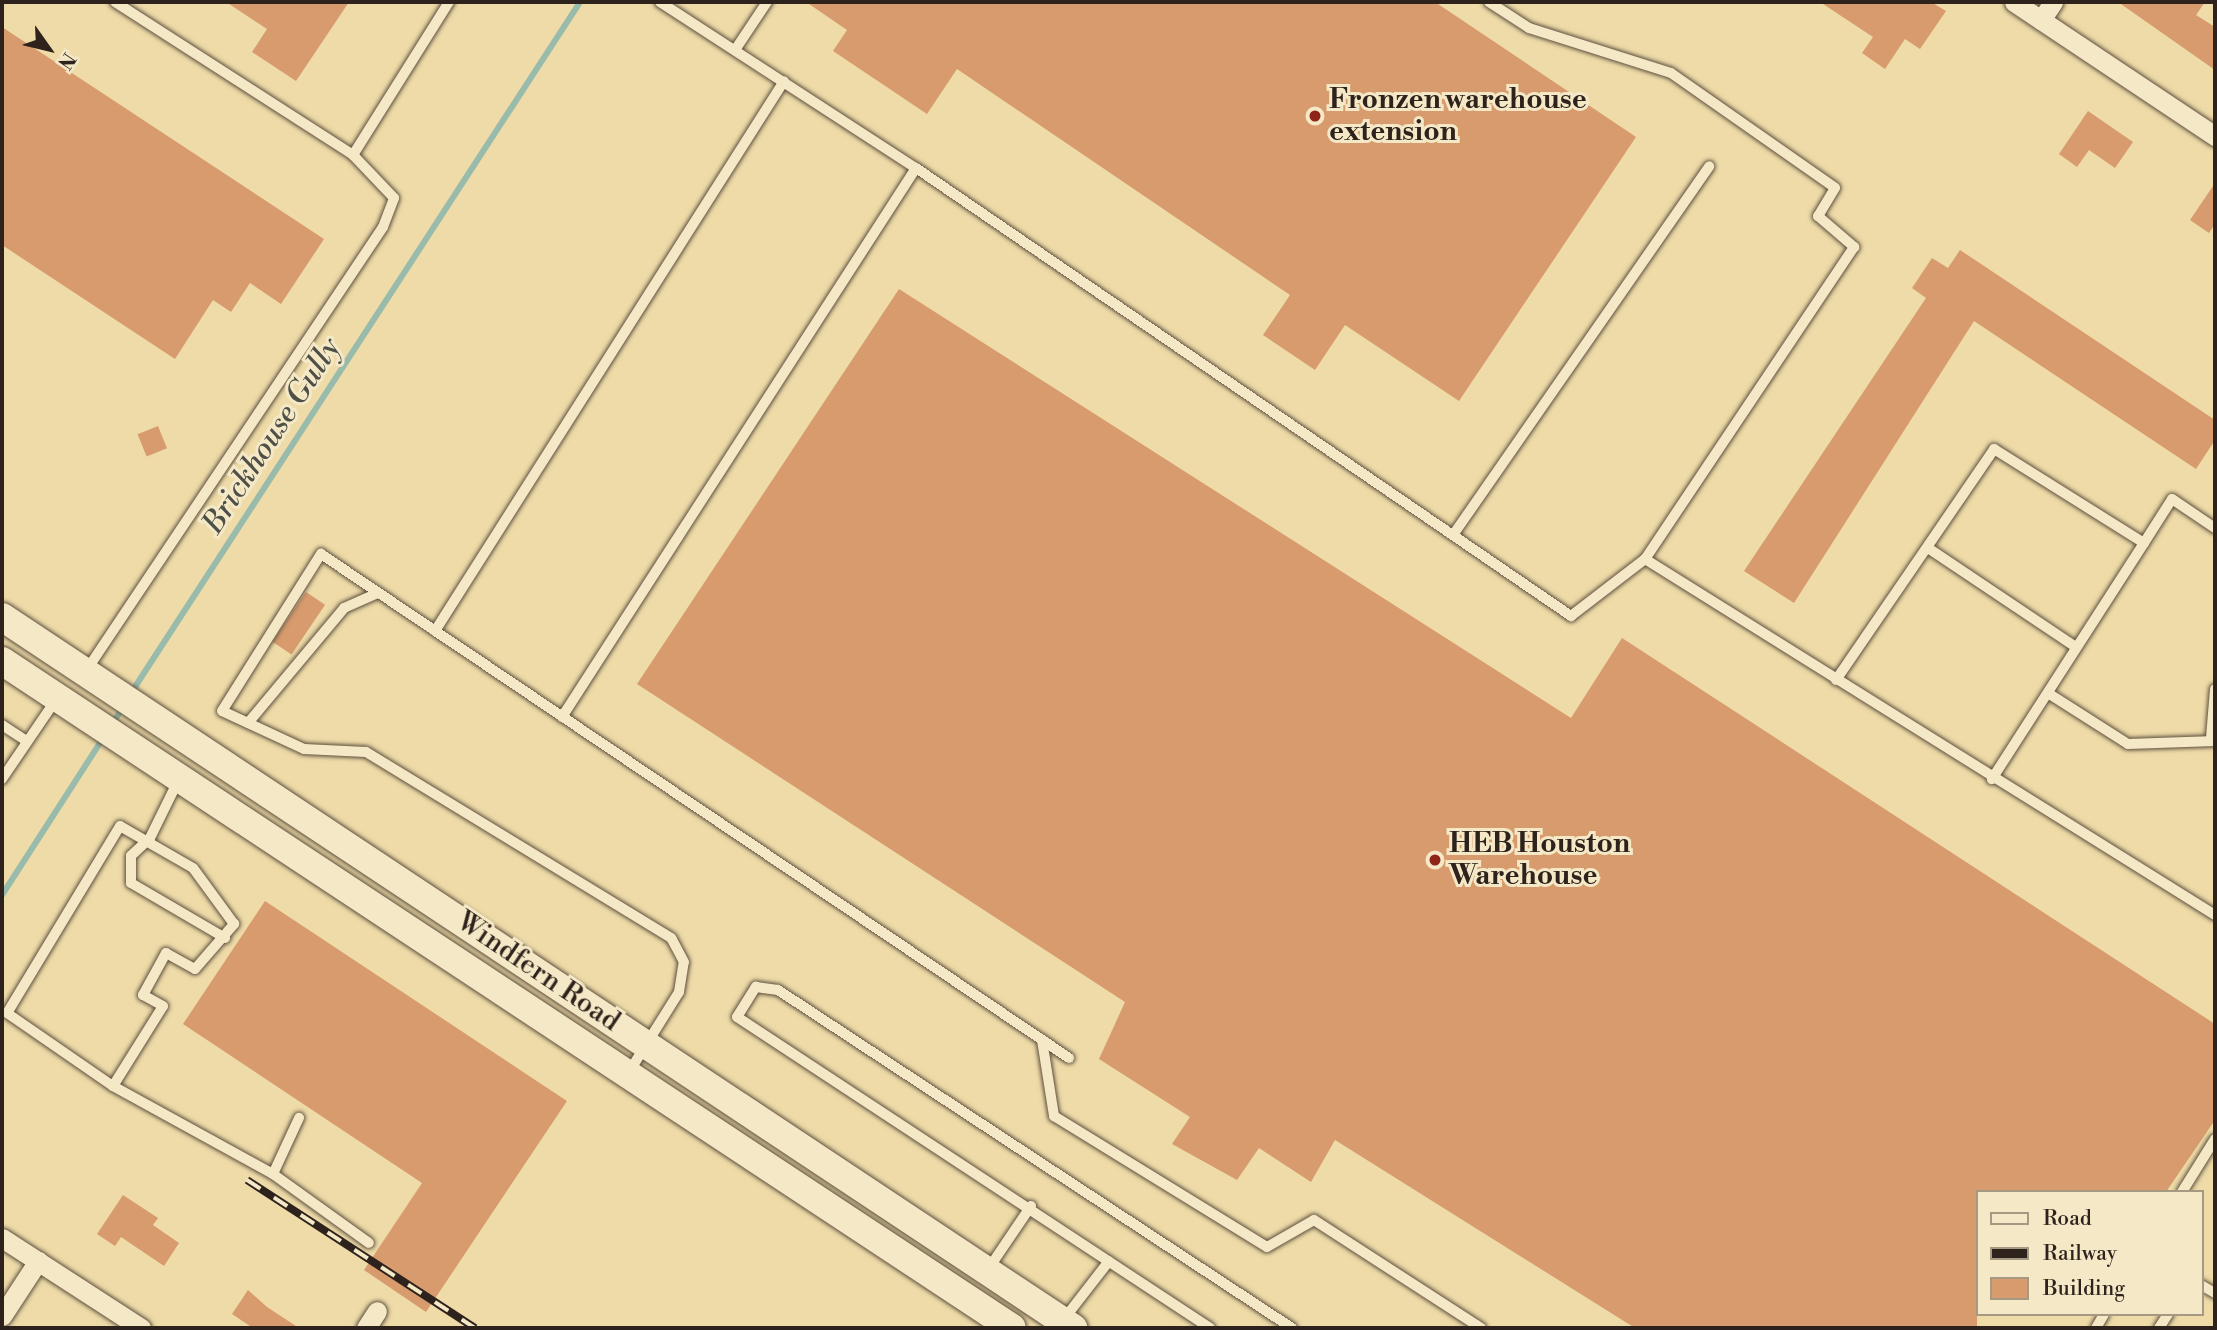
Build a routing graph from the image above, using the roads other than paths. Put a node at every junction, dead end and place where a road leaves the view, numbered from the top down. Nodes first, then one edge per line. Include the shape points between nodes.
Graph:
1 (115, 2) edge
2 (449, 2) edge
3 (660, 2) edge
4 (767, 2) edge
5 (1489, 2) edge
6 (2014, 2) edge
7 (2053, 2) edge
8 (2041, 20) junction
9 (735, 50) junction
10 (784, 81) junction
11 (2215, 136) edge
12 (353, 155) junction
13 (1709, 166) dead end
14 (916, 168) junction
15 (2215, 528) edge
16 (1453, 535) junction
17 (2144, 543) junction
18 (1928, 548) junction
19 (1645, 559) junction
20 (378, 593) junction
21 (2, 617) edge
22 (435, 631) junction
23 (2073, 645) junction
24 (2, 662) edge
25 (96, 678) junction
26 (1836, 680) junction
27 (2215, 689) edge
28 (2051, 695) junction
29 (57, 698) junction
30 (562, 717) junction
31 (248, 723) junction
32 (2, 725) edge
33 (2213, 739) edge
34 (27, 741) junction
35 (179, 778) junction
36 (2, 779) edge
37 (1992, 779) junction
38 (150, 838) junction
39 (2215, 915) edge
40 (225, 939) junction
41 (1042, 1040) junction
42 (649, 1046) junction
43 (1069, 1058) dead end
44 (628, 1074) junction
45 (113, 1086) junction
46 (299, 1118) dead end
47 (2215, 1139) edge
48 (273, 1174) junction
49 (2183, 1190) edge
50 (1031, 1206) junction
51 (2, 1238) edge
52 (369, 1242) dead end
53 (37, 1261) junction
54 (1109, 1261) junction
55 (987, 1271) junction
56 (377, 1311) dead end
57 (2, 1316) edge
58 (1064, 1326) edge
59 (141, 1328) edge
60 (366, 1328) edge
61 (1012, 1328) edge
62 (1210, 1328) edge
63 (1292, 1328) edge
64 (1481, 1328) edge

1 - 12 lane
2 - 12 lane
3 - 9 lane
4 - 9 lane
5 - 19 lane via 1529,28 1671,73 1835,188 1818,216 1854,247
6 - 8 street
7 - 8 street
8 - 11 street
9 - 10 lane
10 - 14 lane
10 - 22 lane
12 - 25 lane via 394,198 383,227
13 - 16 lane
14 - 16 lane
14 - 30 lane
15 - 17 lane via 2172,499
16 - 19 lane via 1571,616
17 - 18 lane via 1994,449
17 - 23 lane
18 - 23 lane
18 - 26 lane
19 - 26 lane
20 - 22 lane
20 - 31 lane via 344,608
20 - 31 lane via 321,554 222,711
21 - 25 street, Windfern Road
22 - 30 lane
23 - 28 lane
24 - 29 street, Windfern Road
25 - 29 street
25 - 42 street, Windfern Road
26 - 37 lane
27 - 33 lane
28 - 33 lane via 2127,744
28 - 37 lane
29 - 34 lane
29 - 35 street, Windfern Road
30 - 41 lane
31 - 42 lane via 304,749 366,752 671,938 684,962 679,992
32 - 34 lane
34 - 36 lane
35 - 38 lane
35 - 44 street, Windfern Road
37 - 39 lane
38 - 40 lane via 193,868 234,924
38 - 40 lane via 131,856 131,883
38 - 45 lane via 120,826 7,1013
40 - 45 lane via 195,969 166,953 143,995 163,1006
41 - 43 lane
41 - 64 lane via 1054,1116 1267,1247 1314,1220
42 - 44 lane
42 - 55 street, Windfern Road
44 - 61 street, Windfern Road
45 - 48 lane
46 - 48 lane
47 - 49 lane
48 - 52 lane
50 - 54 lane
50 - 55 lane
50 - 63 lane via 737,1017 757,987 778,990
51 - 53 street
53 - 57 street
53 - 59 street
54 - 58 lane
54 - 62 lane
55 - 58 street, Windfern Road
56 - 60 street

